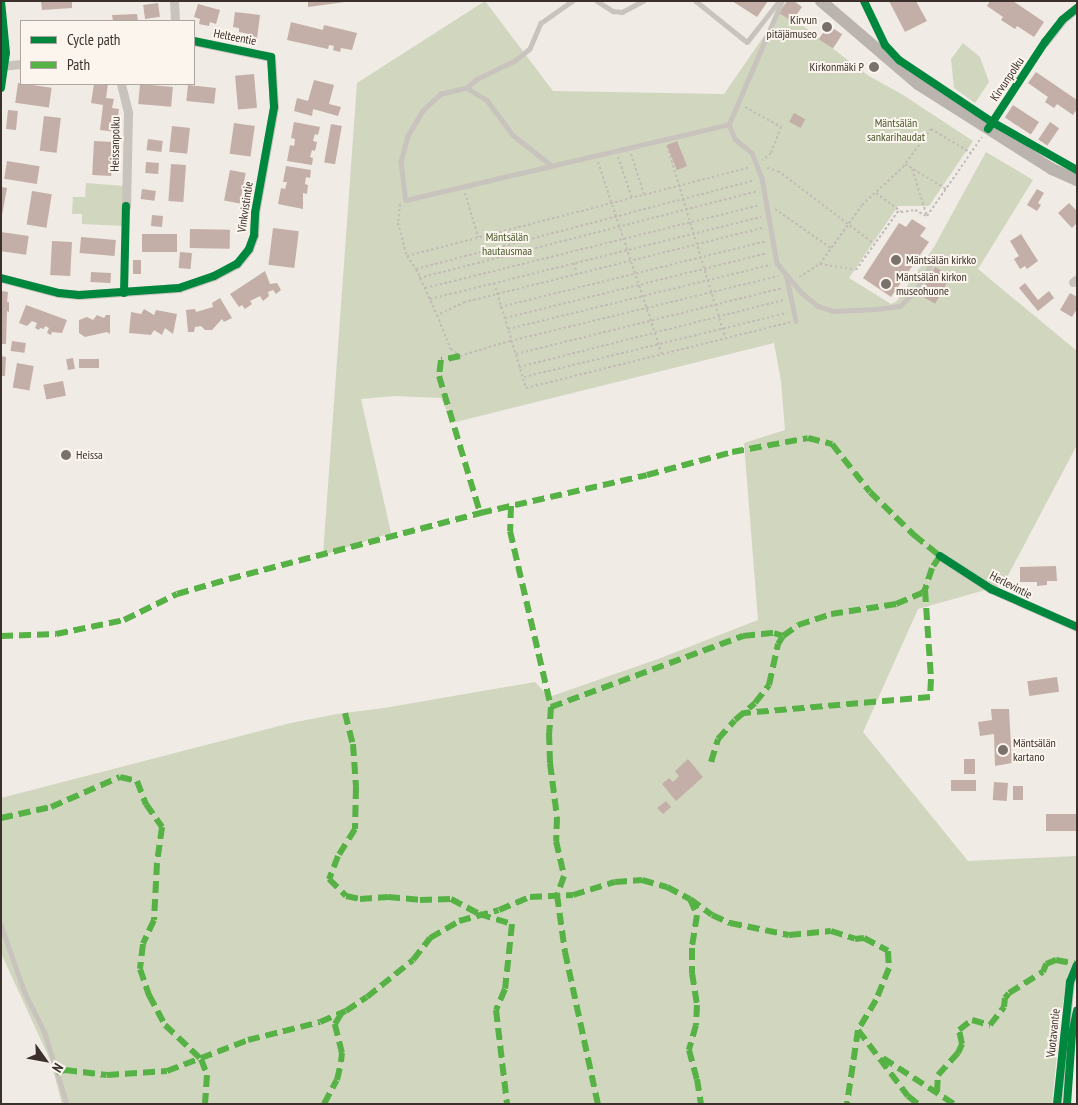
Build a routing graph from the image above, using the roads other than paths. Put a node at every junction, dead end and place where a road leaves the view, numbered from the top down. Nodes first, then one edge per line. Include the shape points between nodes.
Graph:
1 (174, 1) edge
2 (573, 1) edge
3 (597, 1) edge
4 (643, 1) edge
5 (696, 1) edge
6 (780, 1) edge
7 (821, 1) edge
8 (1077, 8) edge
9 (175, 20) edge
10 (195, 41) edge
11 (1045, 42) dead end
12 (271, 57) joint
13 (20, 64) edge
14 (1, 66) edge
15 (121, 85) edge
16 (467, 88) junction
17 (730, 124) junction
18 (551, 165) junction
19 (1077, 180) edge
20 (126, 206) dead end
21 (933, 260) dead end
22 (786, 274) junction
23 (1, 278) edge
24 (796, 320) road end
25 (940, 556) dead end
26 (1077, 627) edge
27 (1, 925) edge
28 (1077, 965) edge
29 (67, 1104) edge
30 (1057, 1104) edge

1 - 9 street
2 - 16 lane via 541,23 530,49
3 - 4 lane via 613,11 622,12
5 - 6 lane via 747,42
6 - 17 lane
7 - 19 main road via 902,72 1052,169
8 - 11 street via 1062,20
10 - 12 street, Helteentie
12 - 23 street, Vinkvistintie via 274,107 256,204 254,235 249,249 237,264 179,288 124,293 59,293
13 - 14 street
15 - 20 street, Heissanpolku via 128,113
16 - 18 lane via 487,100 513,135
16 - 18 lane via 441,94 423,111 408,136 401,162 406,200
17 - 18 lane
17 - 22 lane via 735,139 752,153 762,178 777,264
21 - 22 lane via 916,290 900,306 876,309 833,311 818,306
22 - 24 lane
25 - 26 street, Herlevintie via 991,589
27 - 29 lane via 25,993 45,1033
28 - 30 street, Vuotavantie via 1070,982

